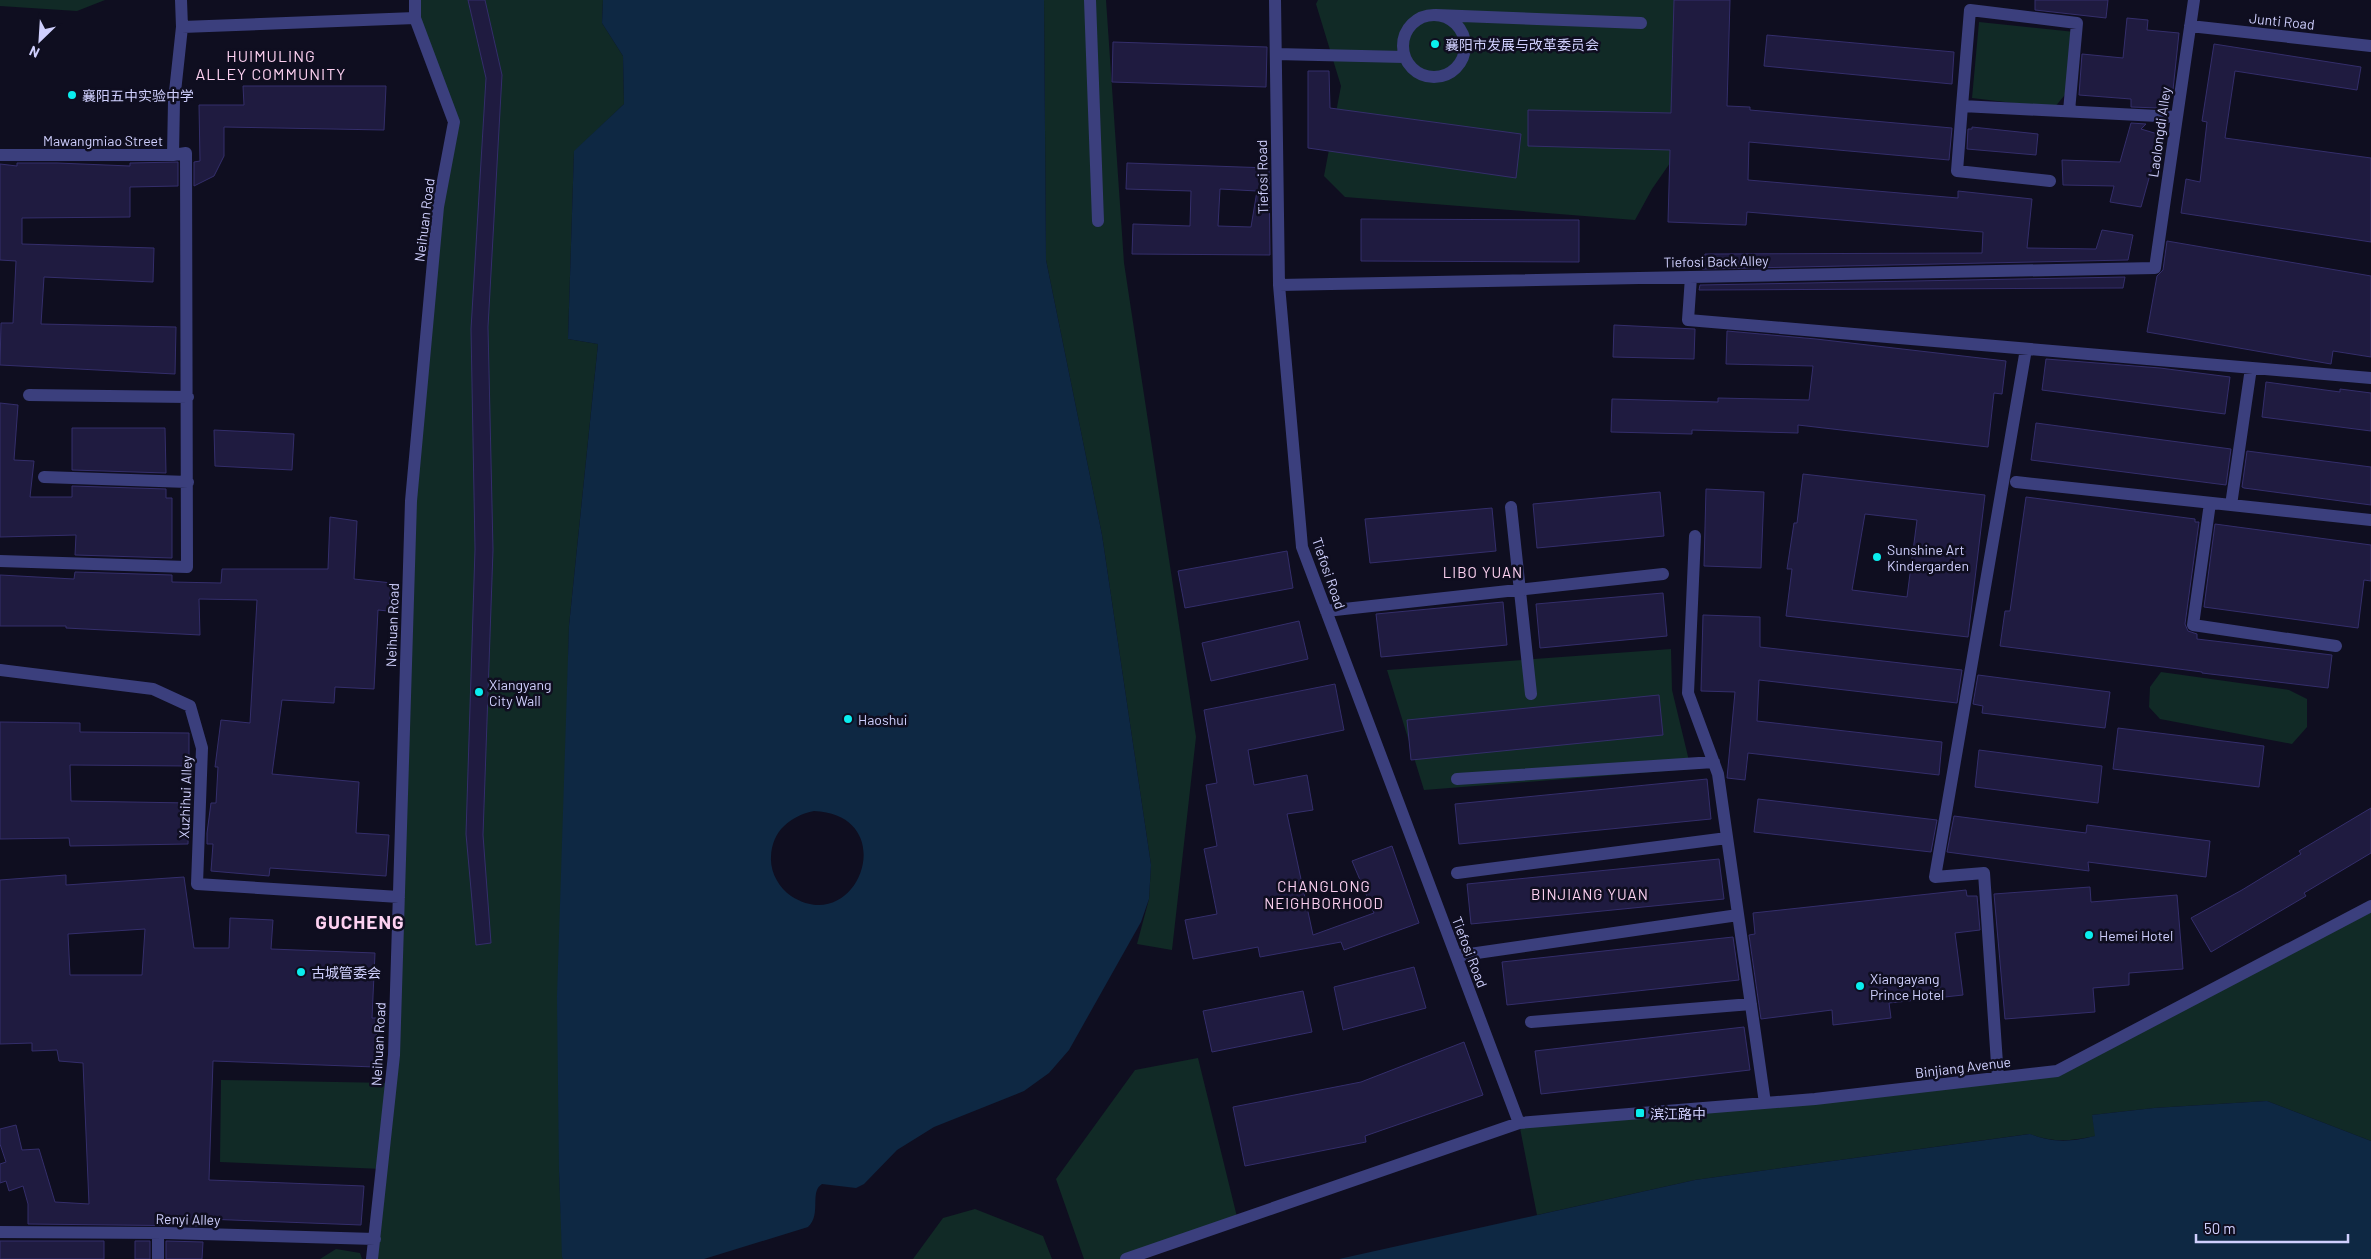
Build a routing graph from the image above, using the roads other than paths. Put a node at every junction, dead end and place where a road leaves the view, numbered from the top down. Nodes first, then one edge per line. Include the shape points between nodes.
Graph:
1 (181, 0) edge
2 (415, 0) edge
3 (1090, 0) edge
4 (1275, 0) edge
5 (2194, 0) edge
6 (1436, 15) junction
7 (415, 18) junction
8 (1641, 23) dead end
9 (2190, 26) junction
10 (182, 27) junction
11 (2371, 46) edge
12 (1276, 54) junction
13 (1404, 57) junction
14 (1962, 106) junction
15 (2069, 111) junction
16 (2177, 117) junction
17 (0, 155) edge
18 (173, 155) junction
19 (2050, 181) dead end
20 (1098, 221) dead end
21 (2155, 268) joint
22 (1691, 277) junction
23 (1279, 285) junction
24 (2026, 349) junction
25 (2251, 368) junction
26 (2371, 378) edge
27 (29, 395) dead end
28 (188, 397) junction
29 (44, 477) dead end
30 (188, 482) junction
31 (2016, 482) dead end
32 (2210, 503) junction
33 (2232, 505) junction
34 (1510, 507) dead end
35 (2371, 520) edge
36 (1694, 536) dead end
37 (0, 561) edge
38 (1663, 574) dead end
39 (1519, 590) junction
40 (1326, 611) junction
41 (2336, 646) dead end
42 (0, 670) edge
43 (1531, 694) dead end
44 (1714, 762) junction
45 (1457, 779) dead end
46 (1727, 838) junction
47 (1457, 874) dead end
48 (399, 897) junction
49 (2371, 906) edge
50 (1738, 914) junction
51 (1456, 956) junction
52 (1750, 1004) junction
53 (1531, 1022) dead end
54 (1998, 1078) junction
55 (1765, 1103) junction
56 (1518, 1123) junction
57 (0, 1232) edge
58 (158, 1233) junction
59 (375, 1239) junction
60 (158, 1259) edge
61 (372, 1259) edge
62 (1126, 1259) edge

1 - 10 street, Mawangmiao Street
2 - 7 street, Neihuan Road
3 - 20 street
4 - 12 street, Tiefosi Road
5 - 9 street, Laolongdi Alley
6 - 8 street
6 - 13 street via 1416,20 1408,28 1403,37
6 - 13 street via 1454,23 1465,40 1465,51 1456,69 1437,78 1427,77 1413,70
7 - 10 street
7 - 48 street, Neihuan Road via 454,122 438,207 410,501
9 - 11 street, Junti Road
9 - 16 street, Laolongdi Alley
10 - 18 street, Mawangmiao Street via 174,101
12 - 13 street
12 - 23 street, Tiefosi Road
14 - 15 street
14 - 15 street via 1970,10 2077,23
14 - 19 street via 1957,171
15 - 16 street
16 - 21 street, Laolongdi Alley
17 - 18 street, Mawangmiao Street
18 - 28 street via 186,153
21 - 22 street, Tiefosi Back Alley
22 - 23 street, Tiefosi Back Alley
22 - 24 street via 1688,320
23 - 40 street, Tiefosi Road via 1302,547
24 - 25 street
24 - 54 street via 1934,877 1984,873
25 - 26 street
25 - 33 street
27 - 28 street
28 - 30 street
29 - 30 street
30 - 37 street via 187,567
31 - 32 street
32 - 33 street
32 - 41 street via 2193,625
33 - 35 street
34 - 39 street
36 - 44 street via 1688,693
38 - 39 street
39 - 40 street
39 - 43 street
40 - 51 street, Tiefosi Road
42 - 48 street, Xuzhihui Alley via 153,689 190,706 202,748 197,884
44 - 45 street
44 - 46 street
46 - 47 street
46 - 50 street
48 - 59 street, Neihuan Road via 394,1055
49 - 54 street, Binjiang Avenue via 2058,1071
50 - 51 street
50 - 52 street
51 - 56 street, Tiefosi Road
52 - 53 street
52 - 55 street
54 - 55 street, Binjiang Avenue
55 - 56 street, Binjiang Avenue
56 - 62 street, Binjiang Avenue
57 - 58 street, Renyi Alley
58 - 59 street, Renyi Alley
58 - 60 street
59 - 61 street, Neihuan Road

